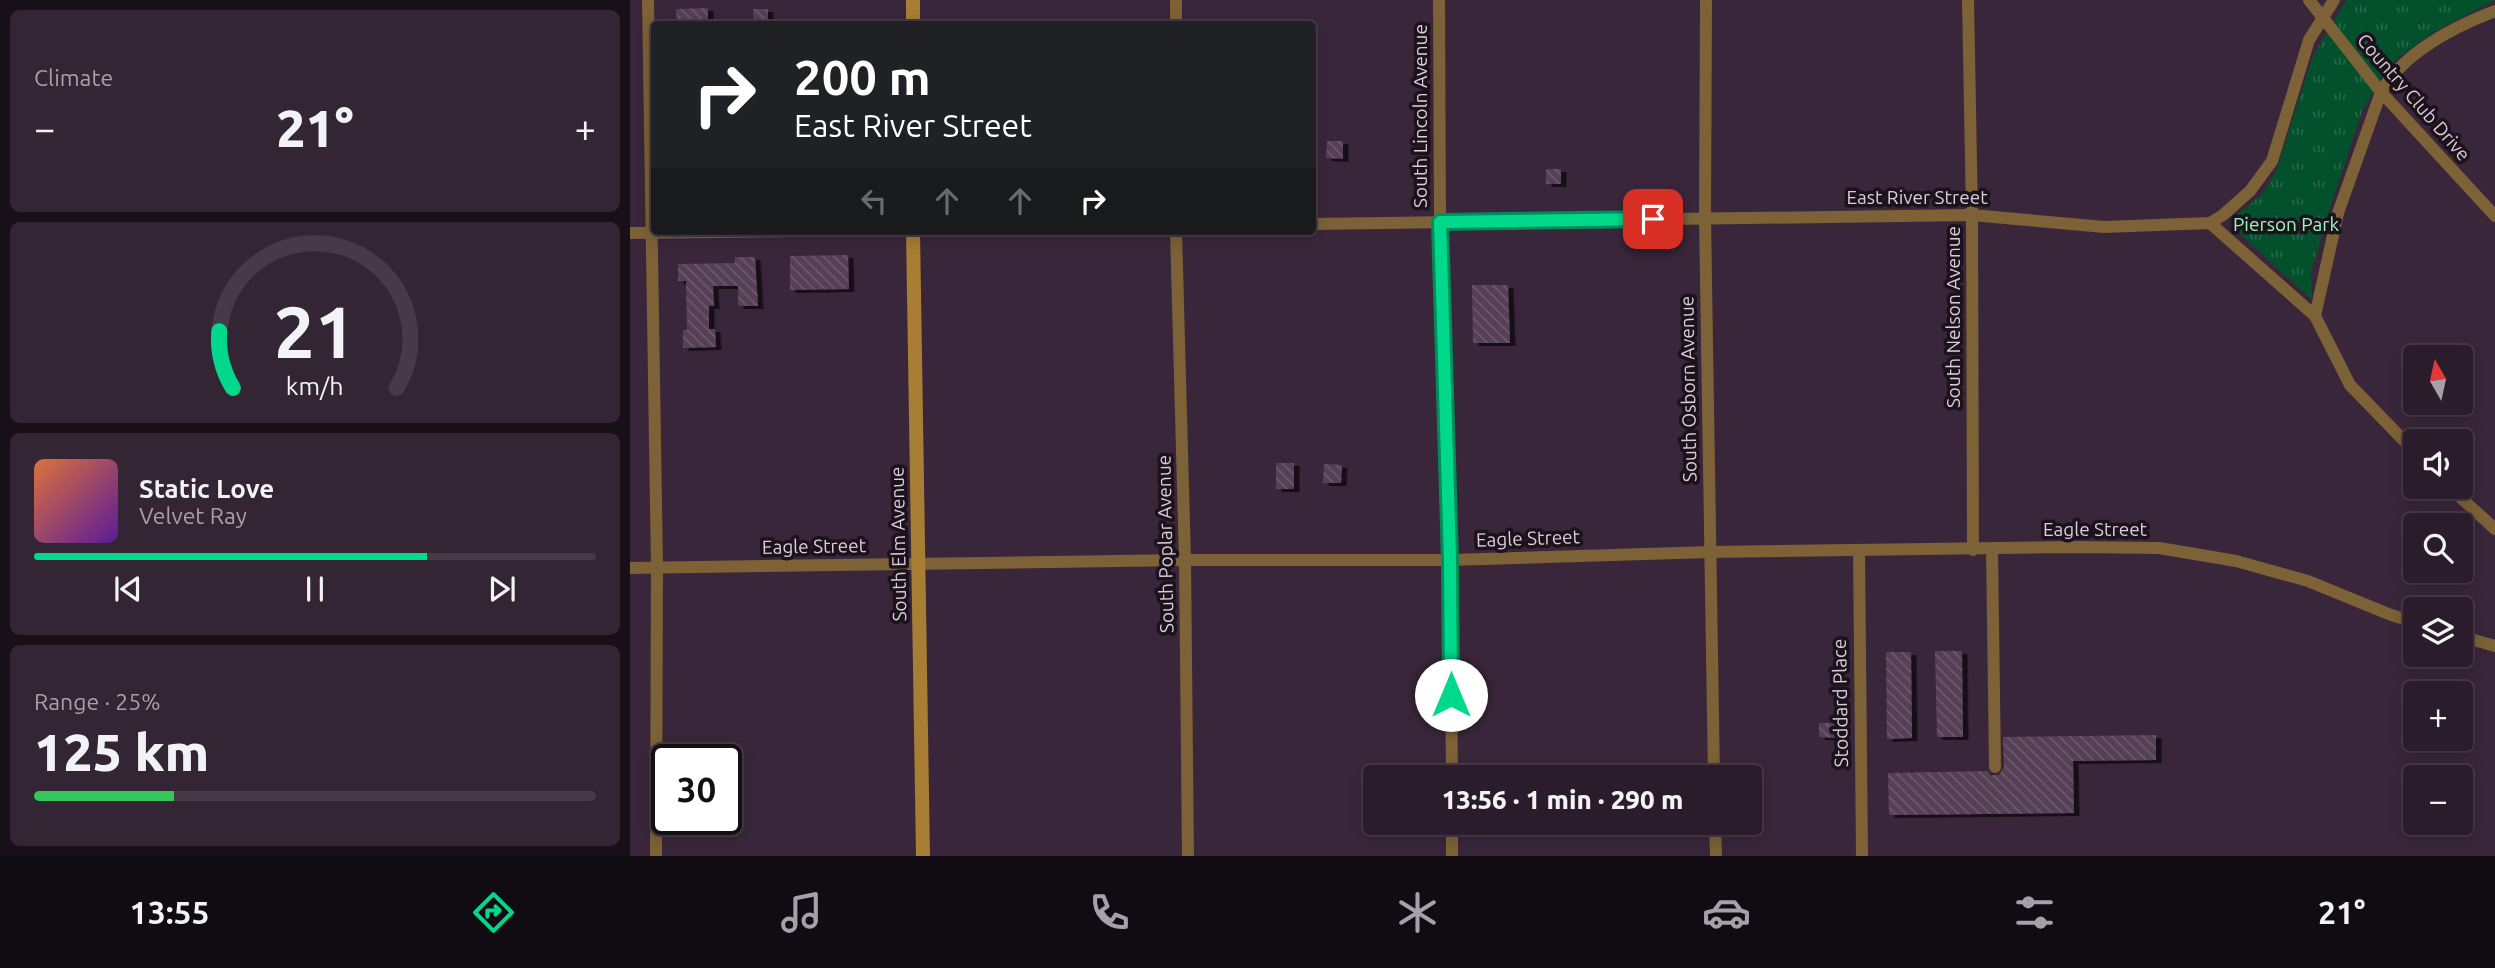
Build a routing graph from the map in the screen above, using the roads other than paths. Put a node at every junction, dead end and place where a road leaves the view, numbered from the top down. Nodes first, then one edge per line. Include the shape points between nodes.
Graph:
1 (648, 0) edge
2 (913, 0) edge
3 (1176, 0) edge
4 (1439, 0) edge
5 (1706, 0) edge
6 (1968, 0) edge
7 (2309, 0) edge
8 (2334, 0) edge
9 (2495, 11) edge
10 (2322, 18) junction
11 (913, 21) edge
12 (1176, 21) edge
13 (2381, 92) junction
14 (651, 175) edge
15 (1972, 215) junction
16 (2495, 216) edge
17 (1705, 218) junction
18 (1440, 222) junction
19 (2210, 223) junction
20 (1316, 224) edge
21 (630, 233) edge
22 (651, 233) edge
23 (652, 235) edge
24 (913, 235) edge
25 (1177, 235) edge
26 (2315, 316) junction
27 (2403, 440) edge
28 (2462, 499) edge
29 (2495, 529) edge
30 (1992, 549) junction
31 (1859, 550) junction
32 (1973, 550) junction
33 (1709, 552) junction
34 (1185, 560) junction
35 (1450, 560) junction
36 (917, 564) junction
37 (630, 568) edge
38 (657, 568) junction
39 (2403, 617) edge
40 (2473, 640) edge
41 (2495, 646) edge
42 (1452, 765) edge
43 (1714, 765) edge
44 (1995, 767) dead end
45 (1452, 835) edge
46 (1715, 835) edge
47 (656, 856) edge
48 (923, 856) edge
49 (1188, 856) edge
50 (1452, 856) edge
51 (1716, 856) edge
52 (1862, 856) edge

1 - 14 street
2 - 11 street
3 - 12 street
4 - 18 street, South Lincoln Avenue
5 - 17 street, South Osborn Avenue
6 - 15 street, South Nelson Avenue
7 - 10 street, Country Club Drive
8 - 10 street
9 - 13 street via 2425,47 2391,75
10 - 13 street, Country Club Drive
10 - 19 street via 2309,40 2272,161 2250,191
13 - 16 street, Country Club Drive
13 - 26 street via 2337,213
15 - 17 street, East River Street
15 - 19 street, East River Street via 2105,227
15 - 32 street, South Nelson Avenue
17 - 18 street, East River Street
17 - 33 street, South Osborn Avenue
18 - 20 street, East River Street
18 - 35 street, South Lincoln Avenue
19 - 26 street
21 - 22 street
23 - 38 street
24 - 36 street, South Elm Avenue
25 - 34 street, South Poplar Avenue
26 - 27 street via 2350,385
28 - 29 street
30 - 32 street, Eagle Street
30 - 39 street, Eagle Street via 2159,548 2236,561 2308,581
30 - 44 street
31 - 32 street, Eagle Street
31 - 33 street, Eagle Street
31 - 52 street, Stoddard Place
33 - 35 street, Eagle Street
33 - 43 street, South Osborn Avenue
34 - 35 street, Eagle Street
34 - 36 street, Eagle Street
34 - 49 street, South Poplar Avenue
35 - 42 street, South Lincoln Avenue
36 - 38 street, Eagle Street
36 - 48 street, South Elm Avenue
37 - 38 street, Eagle Street
38 - 47 street
40 - 41 street
45 - 50 street
46 - 51 street

